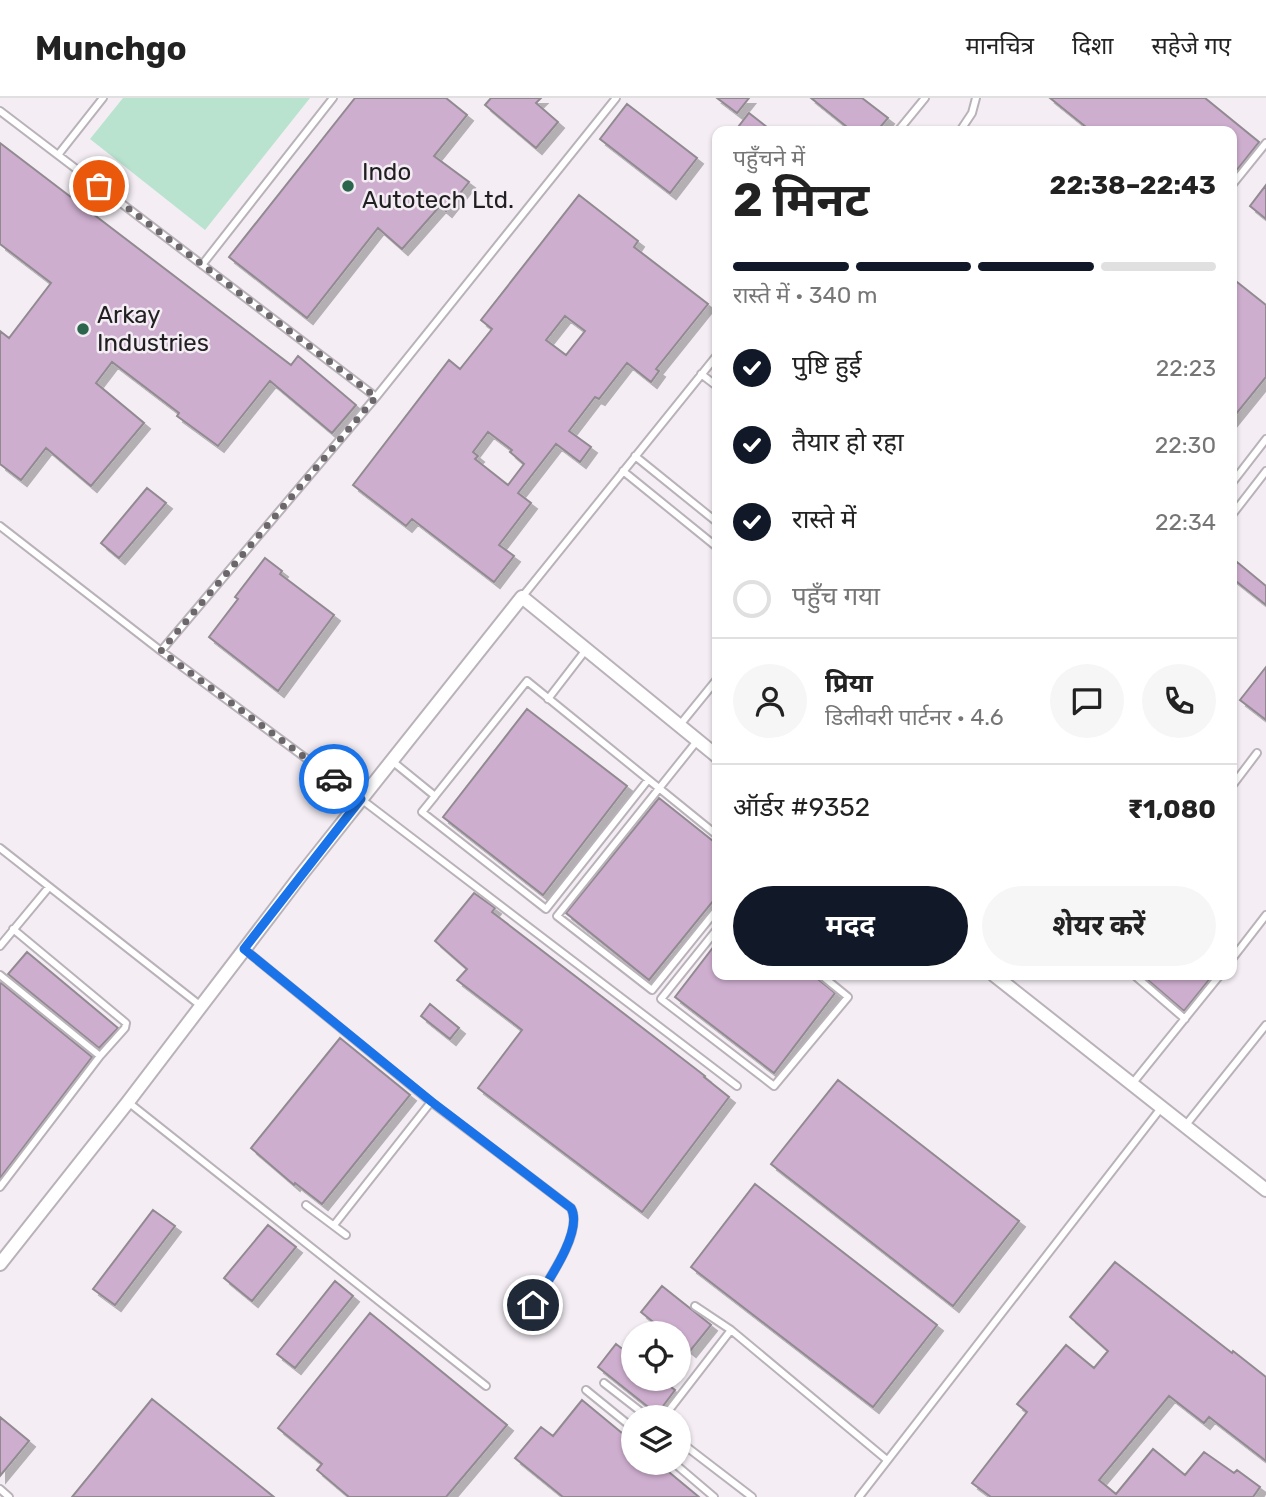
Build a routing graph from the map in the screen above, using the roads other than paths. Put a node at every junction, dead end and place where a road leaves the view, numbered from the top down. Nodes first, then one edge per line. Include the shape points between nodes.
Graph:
1 (103, 98) edge
2 (333, 98) edge
3 (616, 98) edge
4 (976, 98) edge
5 (920, 100) edge
6 (0, 111) edge
7 (902, 126) edge
8 (963, 126) edge
9 (1266, 143) edge
10 (58, 155) junction
11 (1237, 180) edge
12 (202, 265) junction
13 (712, 361) edge
14 (701, 374) junction
15 (712, 382) edge
16 (376, 397) junction
17 (1266, 439) edge
18 (635, 456) junction
19 (623, 471) junction
20 (1266, 471) edge
21 (1237, 477) edge
22 (1237, 509) edge
23 (712, 518) edge
24 (0, 526) edge
25 (712, 543) edge
26 (522, 597) junction
27 (161, 651) junction
28 (585, 651) junction
29 (712, 685) edge
30 (548, 699) junction
31 (679, 726) junction
32 (697, 741) junction
33 (712, 752) edge
34 (1257, 753) dead end
35 (391, 761) junction
36 (1237, 779) edge
37 (648, 780) junction
38 (659, 789) junction
39 (435, 796) junction
40 (361, 799) junction
41 (712, 831) edge
42 (0, 848) edge
43 (49, 887) junction
44 (712, 915) edge
45 (1266, 915) edge
46 (13, 929) junction
47 (712, 935) edge
48 (0, 946) edge
49 (244, 949) junction
50 (1237, 953) edge
51 (0, 975) edge
52 (827, 980) edge
53 (1000, 980) edge
54 (1140, 980) edge
55 (1216, 980) edge
56 (201, 1006) junction
57 (1185, 1019) junction
58 (1266, 1025) edge
59 (100, 1056) junction
60 (1132, 1084) junction
61 (737, 1086) dead end
62 (128, 1102) junction
63 (432, 1102) junction
64 (1161, 1108) junction
65 (1185, 1126) junction
66 (0, 1187) edge
67 (1266, 1190) edge
68 (306, 1205) dead end
69 (334, 1226) junction
70 (346, 1235) dead end
71 (0, 1264) edge
72 (533, 1305) dead end
73 (695, 1306) dead end
74 (731, 1330) junction
75 (604, 1383) dead end
76 (486, 1386) dead end
77 (586, 1390) dead end
78 (632, 1405) edge
79 (673, 1405) edge
80 (621, 1418) edge
81 (691, 1450) edge
82 (887, 1460) junction
83 (688, 1475) edge
84 (0, 1489) edge
85 (9, 1497) edge
86 (714, 1497) edge
87 (752, 1497) edge
88 (859, 1497) edge

1 - 10 lane
2 - 12 lane
3 - 16 lane
4 - 8 lane
5 - 7 lane
6 - 10 lane
9 - 11 lane
10 - 12 lane
12 - 16 lane
13 - 14 lane
14 - 15 lane
14 - 18 lane
16 - 27 lane
17 - 21 lane
18 - 19 lane
18 - 23 lane
19 - 25 lane
19 - 26 lane
20 - 22 lane
24 - 27 lane
26 - 28 street
26 - 35 street
27 - 40 lane
28 - 30 lane
28 - 31 street
29 - 31 lane
30 - 37 lane
30 - 39 lane via 527,681
31 - 32 street
32 - 33 street
32 - 38 lane
34 - 36 lane
35 - 39 lane
35 - 40 street
37 - 38 lane
37 - 39 lane via 546,909 422,812
38 - 41 lane
38 - 44 lane via 557,916 652,990
40 - 49 street
40 - 61 lane
42 - 43 lane
43 - 46 lane
43 - 56 lane
45 - 50 lane
46 - 48 lane
46 - 59 lane via 126,1023
47 - 52 lane via 661,999 774,1086 848,997
49 - 56 street
49 - 63 lane
51 - 59 lane
53 - 60 street
54 - 57 lane
55 - 57 lane
56 - 62 street
57 - 60 lane
58 - 65 lane
59 - 66 lane
60 - 64 street
62 - 71 street
62 - 76 lane
63 - 69 lane
63 - 72 lane via 574,1214 575,1223 561,1256
64 - 65 street
64 - 82 lane
65 - 67 street
68 - 69 lane
69 - 70 lane
73 - 74 lane
74 - 79 lane
74 - 82 lane
75 - 78 lane
77 - 80 lane
81 - 87 lane
82 - 88 lane
83 - 86 lane
84 - 85 lane

